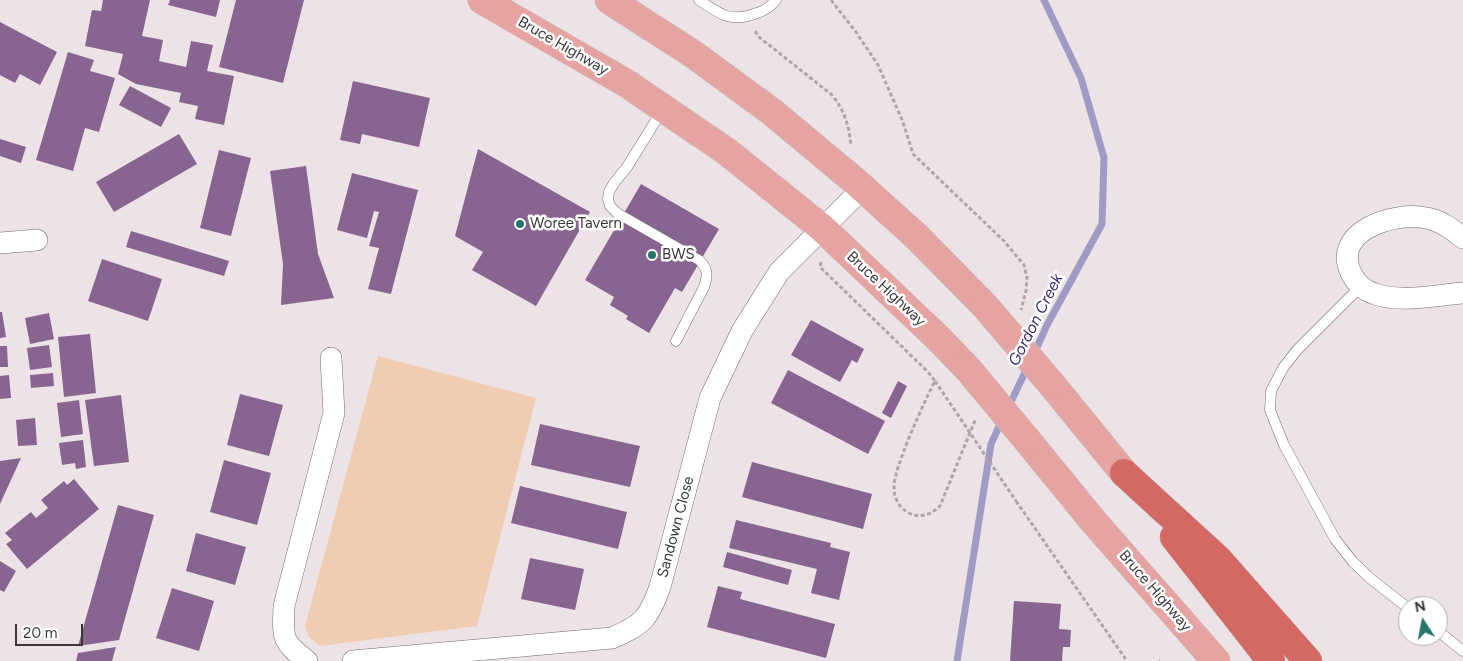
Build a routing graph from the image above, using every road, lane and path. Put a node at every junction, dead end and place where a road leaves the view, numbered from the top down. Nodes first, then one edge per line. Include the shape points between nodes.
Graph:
1 (482, 0) edge
2 (609, 0) edge
3 (699, 0) edge
4 (776, 0) edge
5 (752, 25) dead end
6 (664, 108) junction
7 (860, 185) junction
8 (822, 228) junction
9 (1463, 238) edge
10 (37, 240) dead end
11 (0, 243) edge
12 (820, 267) dead end
13 (1361, 286) junction
14 (1463, 293) edge
15 (676, 341) dead end
16 (331, 358) dead end
17 (1124, 473) junction
18 (1398, 600) edge
19 (1448, 640) edge
20 (1463, 651) edge
21 (307, 661) edge
22 (353, 661) edge
23 (1127, 661) edge
24 (1216, 661) edge
25 (1271, 661) edge
26 (1308, 661) edge

1 - 6 main road, Bruce Highway via 587,59
2 - 7 main road via 728,79
3 - 4 lane via 723,15 738,19 763,11
5 - 7 path via 759,38 832,95 840,105 849,127
6 - 8 main road, Bruce Highway via 726,151
6 - 15 lane via 614,183 608,199 617,213 704,265 707,279
7 - 8 street, Sandown Close
7 - 17 main road, bridge via 985,306
8 - 22 street, Sandown Close via 779,272 723,367 710,398 660,587 643,622 612,638
8 - 24 main road, Bruce Highway, bridge via 968,370 1094,522
9 - 13 street via 1442,223 1425,217 1398,217 1376,223 1358,236 1350,248 1350,270
10 - 11 street
12 - 23 path, bridge via 928,372
13 - 14 street via 1376,295 1398,298
13 - 18 lane via 1283,368 1271,391 1270,410 1284,445 1335,539 1371,579
16 - 21 street via 334,413 284,606 283,632 290,648
17 - 25 highway
17 - 26 highway via 1218,559
19 - 20 lane

